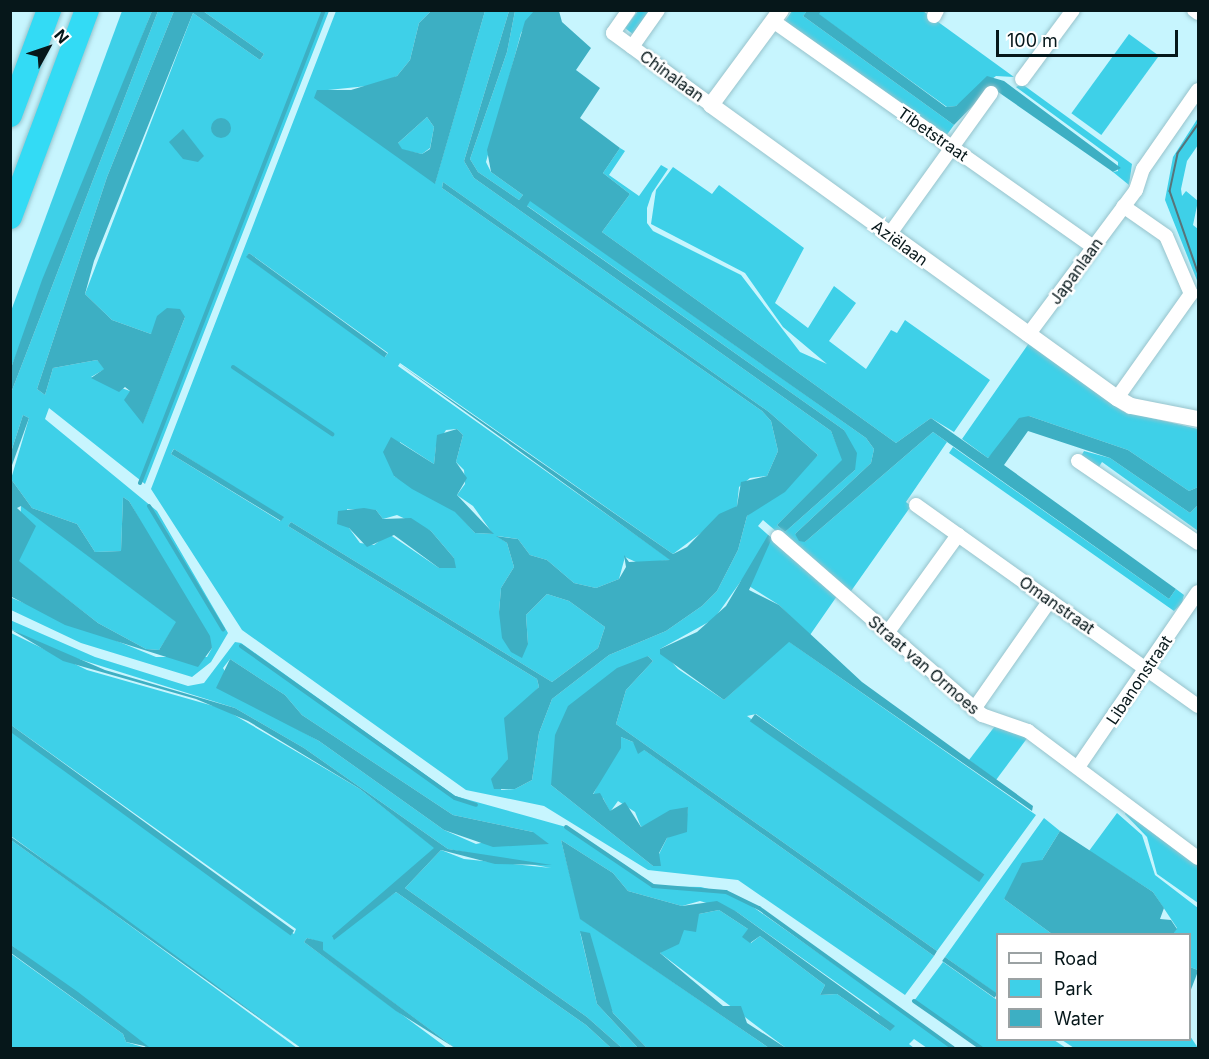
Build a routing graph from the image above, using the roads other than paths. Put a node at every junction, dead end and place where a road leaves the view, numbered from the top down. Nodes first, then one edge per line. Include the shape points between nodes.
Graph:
1 (49, 10) edge
2 (87, 10) edge
3 (629, 10) edge
4 (658, 10) edge
5 (1073, 10) edge
6 (1194, 10) edge
7 (1198, 14) edge
8 (777, 16) edge
9 (632, 47) junction
10 (1022, 79) dead end
11 (1198, 90) edge
12 (991, 93) dead end
13 (711, 105) junction
14 (10, 115) edge
15 (952, 148) junction
16 (1123, 206) junction
17 (10, 217) edge
18 (889, 235) junction
19 (1093, 247) junction
20 (1028, 335) junction
21 (1117, 398) junction
22 (1198, 419) edge
23 (1078, 461) dead end
24 (916, 505) dead end
25 (958, 535) junction
26 (778, 537) dead end
27 (1198, 543) edge
28 (1198, 592) edge
29 (1050, 600) junction
30 (888, 632) junction
31 (1147, 669) junction
32 (1198, 706) edge
33 (974, 709) junction
34 (1078, 767) junction
35 (1198, 858) edge

1 - 14 highway
2 - 17 highway
3 - 9 street, Chinalaan via 613,33
4 - 9 street, Chinalaan
5 - 10 street
6 - 7 street
8 - 13 street
8 - 15 street, Tibetstraat
9 - 13 street, Chinalaan
11 - 16 street, Japanlaan
12 - 15 street
13 - 18 street, Aziëlaan
15 - 18 street
15 - 19 street, Tibetstraat
16 - 19 street, Japanlaan
16 - 21 street via 1166,236 1191,294
18 - 20 street, Aziëlaan
19 - 20 street, Japanlaan
20 - 21 street, Aziëlaan
21 - 22 street, Aziëlaan via 1131,406
23 - 27 street
24 - 25 street, Omanstraat
25 - 29 street, Omanstraat
25 - 30 street
26 - 30 street, Straat van Ormoes
28 - 31 street, Libanonstraat
29 - 31 street, Omanstraat
29 - 33 street
30 - 33 street, Straat van Ormoes
31 - 32 street, Omanstraat
31 - 34 street, Libanonstraat
33 - 34 street, Straat van Ormoes via 1028,731
34 - 35 street, Straat van Ormoes

